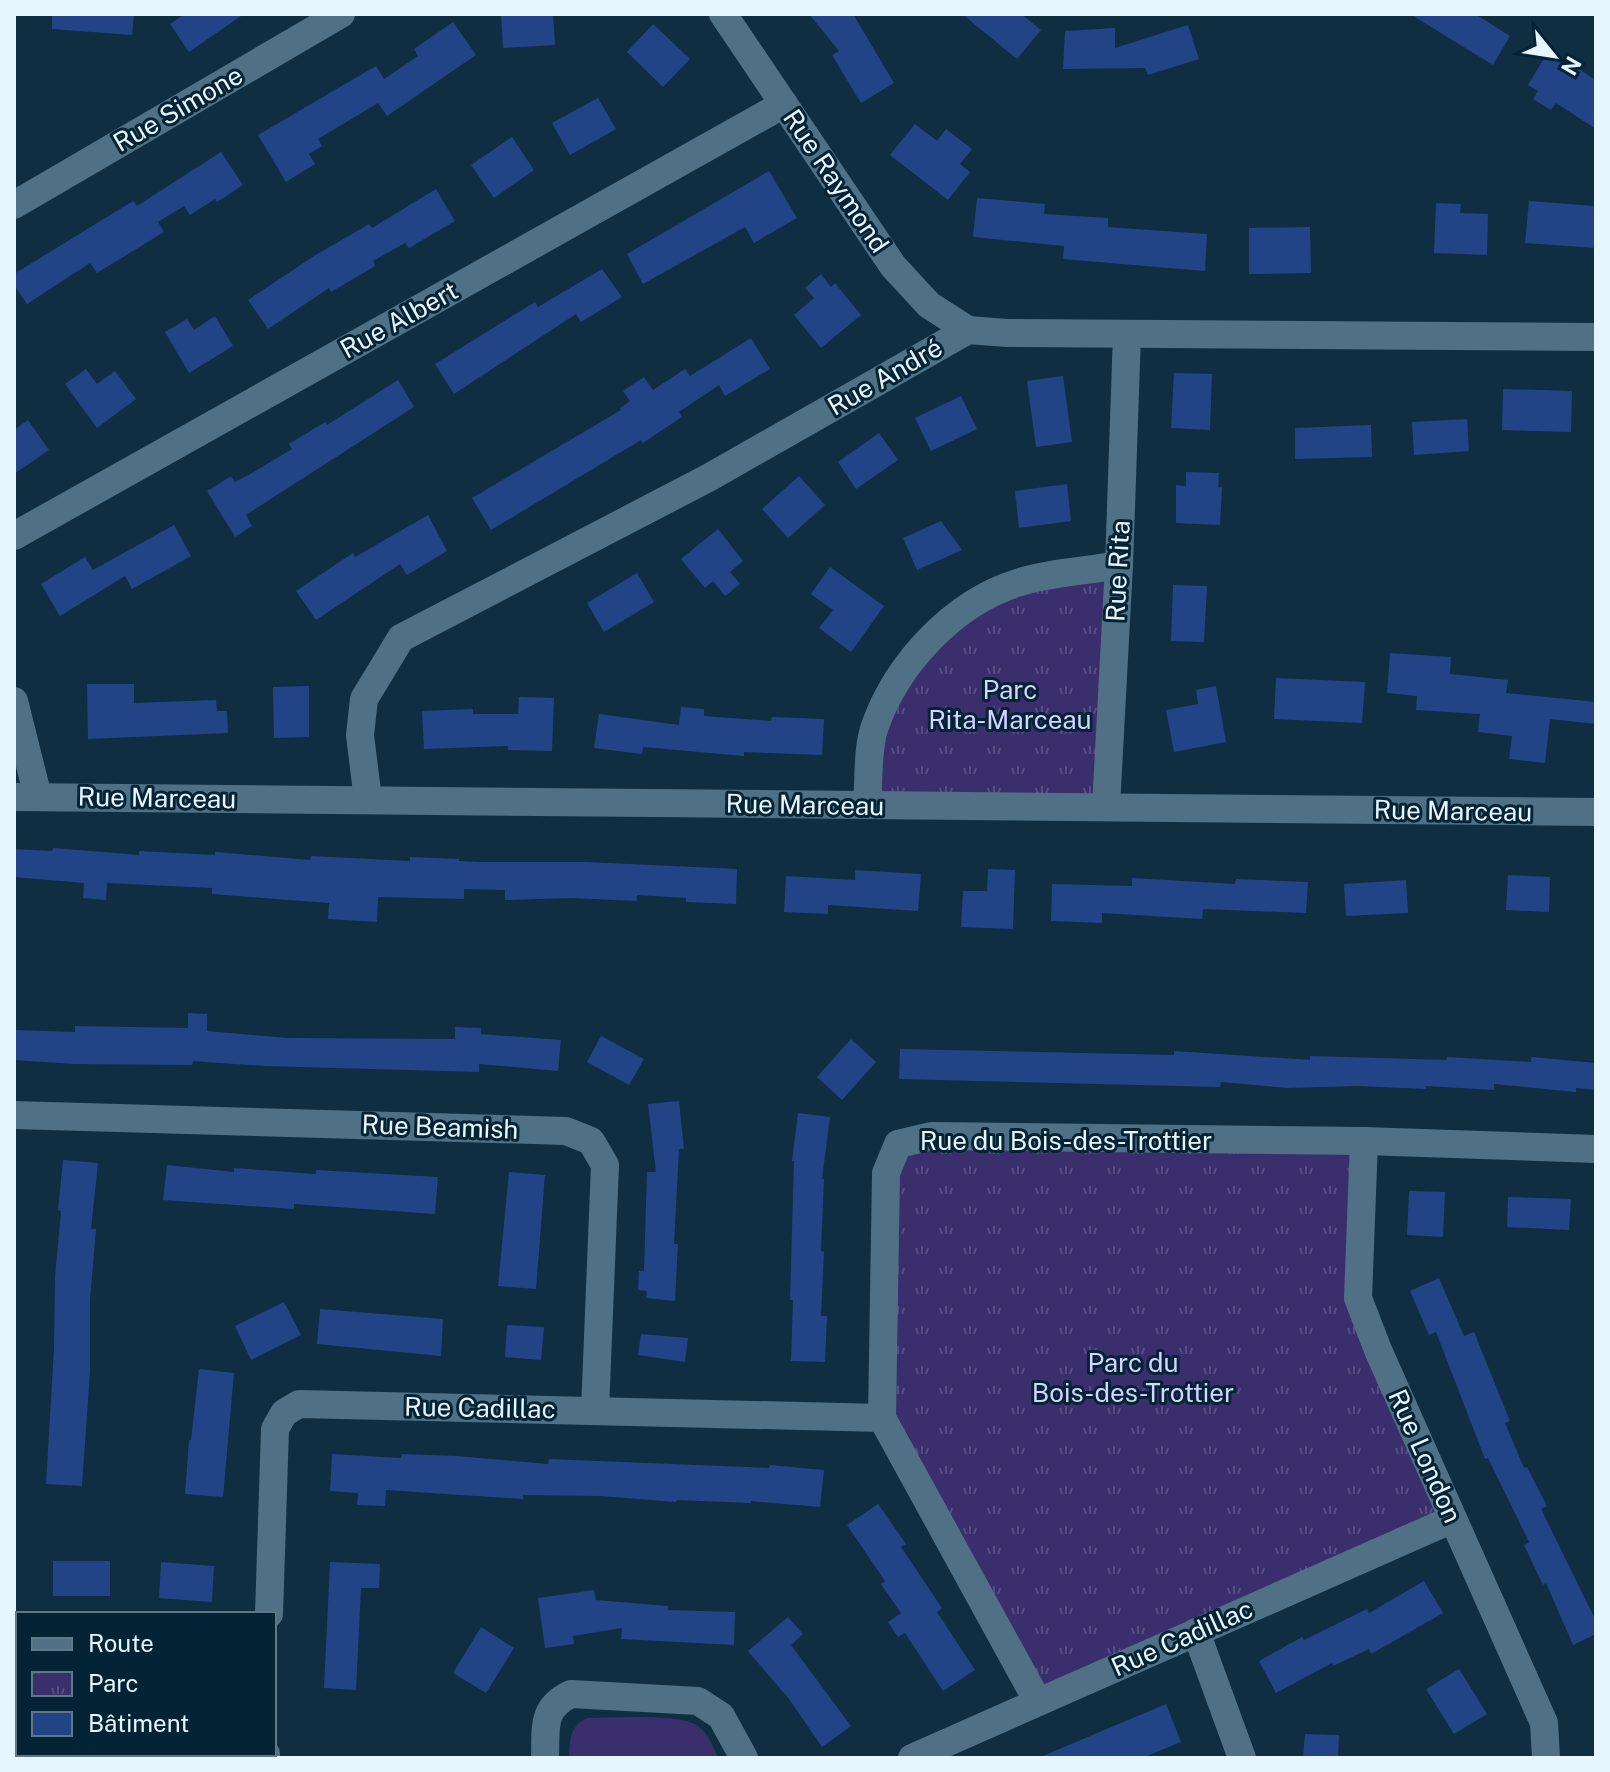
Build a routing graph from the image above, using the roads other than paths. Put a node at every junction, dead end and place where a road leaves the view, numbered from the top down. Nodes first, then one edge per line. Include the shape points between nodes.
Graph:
1 (341, 14) edge
2 (723, 14) edge
3 (784, 104) junction
4 (14, 205) edge
5 (968, 330) junction
6 (1127, 334) junction
7 (1596, 337) edge
8 (14, 536) edge
9 (1119, 565) junction
10 (14, 701) edge
11 (26, 797) edge
12 (368, 800) junction
13 (867, 805) junction
14 (1106, 807) junction
15 (1596, 812) edge
16 (14, 1115) edge
17 (1364, 1141) junction
18 (1596, 1149) edge
19 (595, 1411) junction
20 (882, 1418) junction
21 (1453, 1519) junction
22 (269, 1612) edge
23 (1196, 1632) junction
24 (1038, 1702) junction
25 (545, 1758) edge
26 (744, 1758) edge
27 (912, 1758) edge
28 (1242, 1758) edge
29 (1546, 1758) edge

1 - 4 street, Rue Simone
2 - 3 street, Rue Raymond
3 - 5 street, Rue Raymond via 893,266 929,305
3 - 8 street, Rue Albert
5 - 6 street, Rue André
5 - 12 street, Rue André via 710,477 401,638 364,699 360,735
6 - 7 street, Rue André
6 - 9 street, Rue Rita
9 - 13 street via 1017,583 968,606 933,637 899,678 874,728
9 - 14 street, Rue Rita
10 - 11 street
11 - 12 street, Rue Marceau
12 - 13 street, Rue Marceau
13 - 14 street, Rue Marceau
14 - 15 street, Rue Marceau
16 - 19 street, Rue Beamish via 566,1131 591,1141 605,1165
17 - 18 street, Rue du Bois-des-Trottier
17 - 20 street, Rue du Bois-des-Trottier via 932,1136 898,1144 886,1173
17 - 21 street, Rue London via 1358,1298
19 - 20 street, Rue Cadillac
19 - 22 street, Rue Cadillac via 299,1404 284,1413 275,1429
20 - 24 street, Rue du Bois-des-Trottier
21 - 23 street, Rue Cadillac
21 - 29 street, Rue London via 1544,1723
23 - 24 street, Rue Cadillac
23 - 28 street
24 - 27 street, Rue Cadillac
25 - 26 street via 547,1718 555,1702 571,1694 698,1701 721,1716

